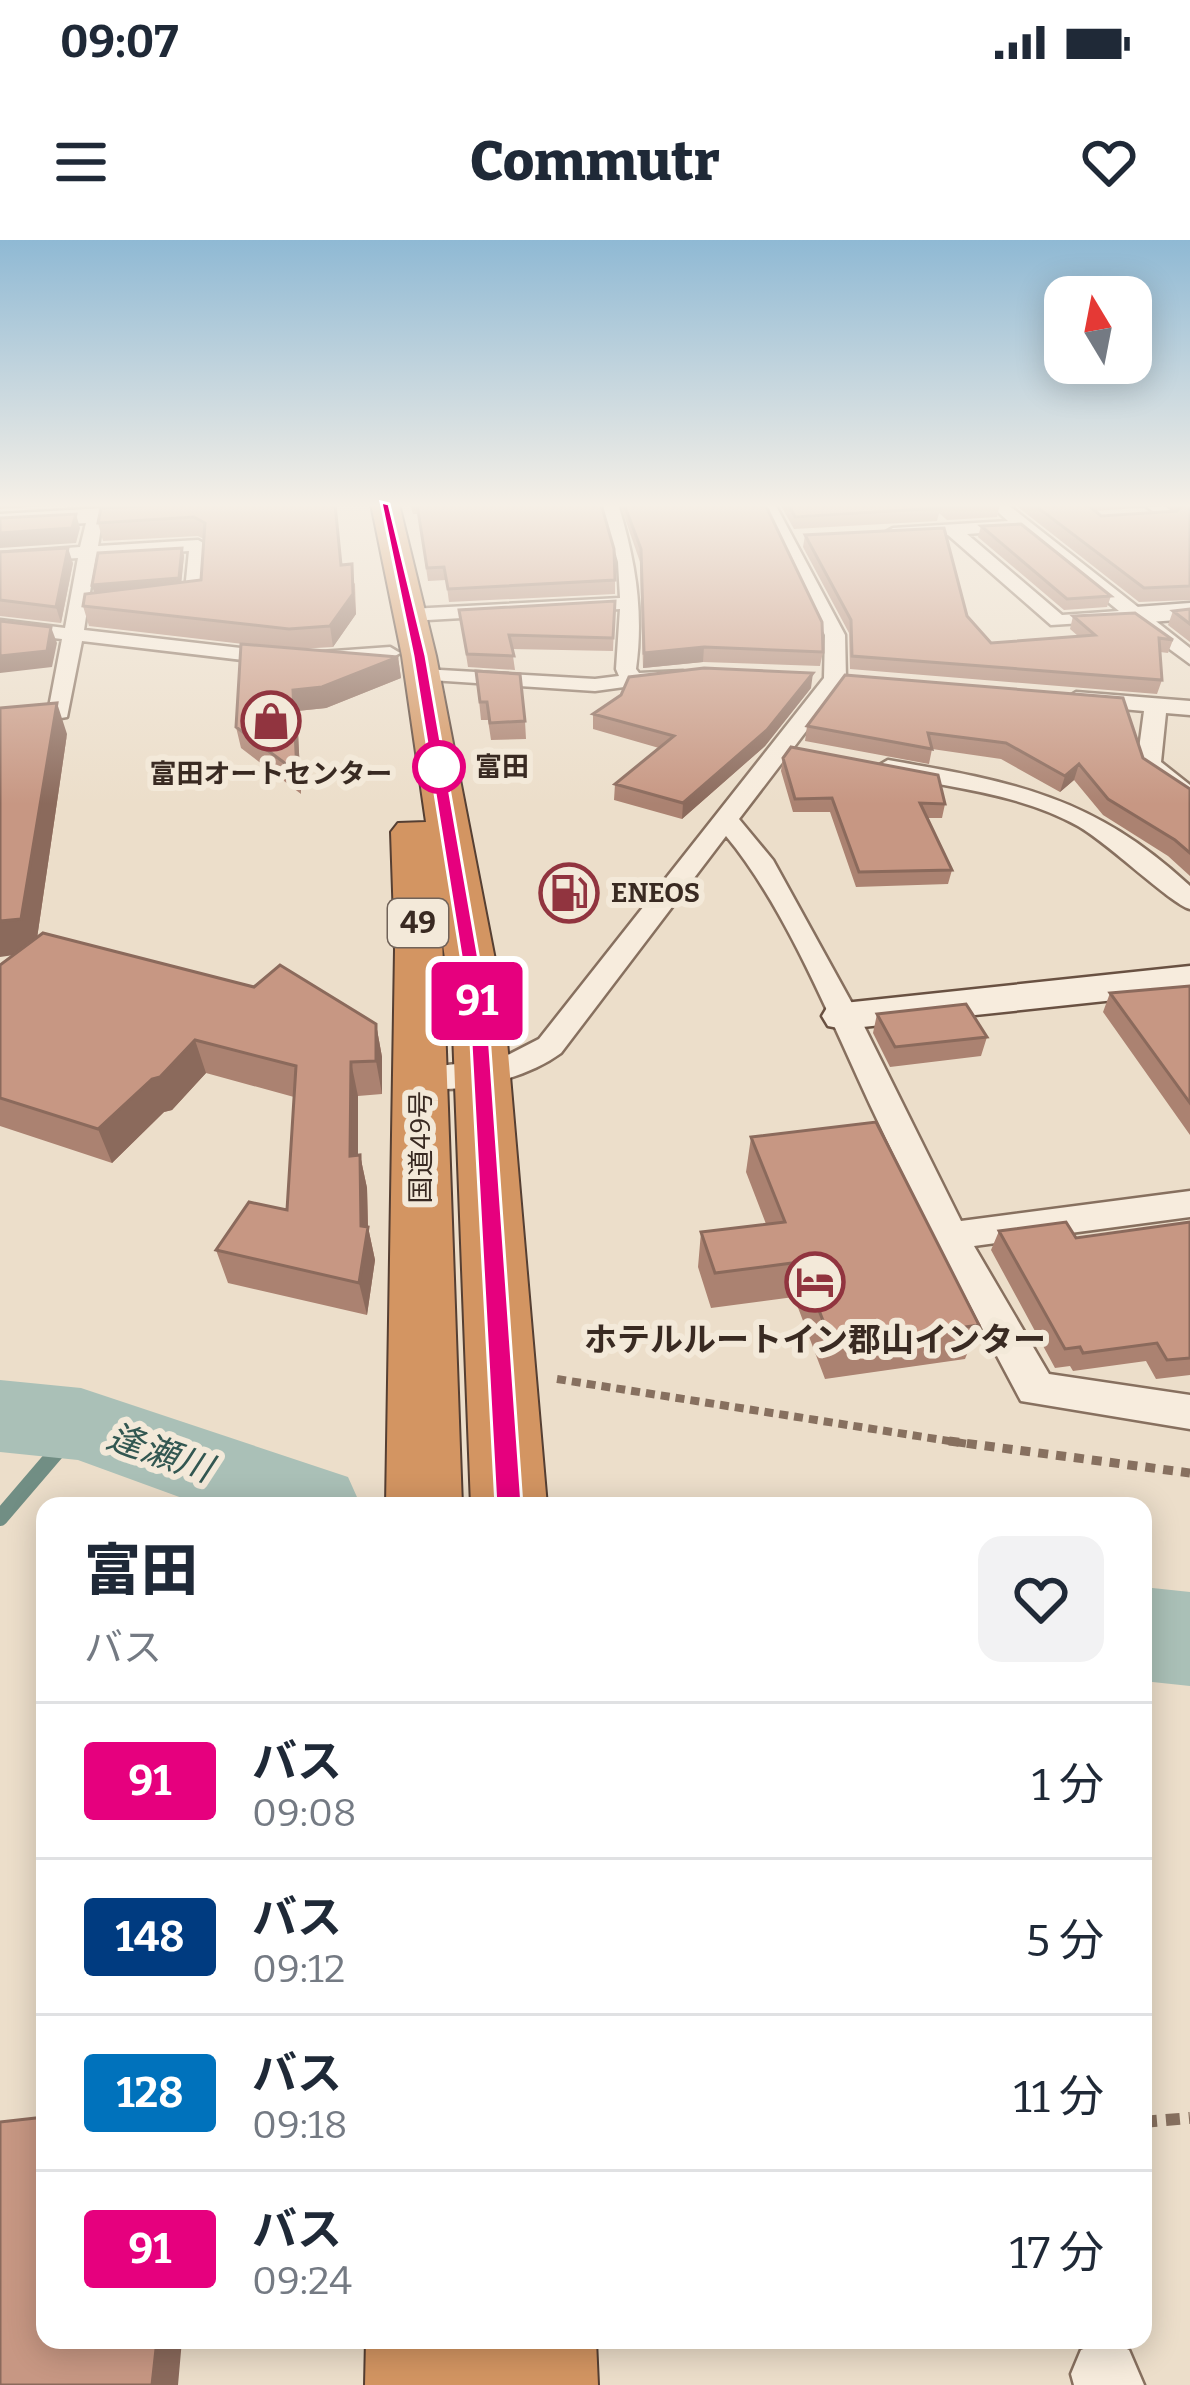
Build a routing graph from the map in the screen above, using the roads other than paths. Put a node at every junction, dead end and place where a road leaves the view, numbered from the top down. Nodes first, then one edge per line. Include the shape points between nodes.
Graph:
1 (89, 604) edge
2 (395, 604) edge
3 (401, 604) edge
4 (622, 604) edge
5 (627, 604) edge
6 (823, 604) edge
7 (1038, 604) edge
8 (1122, 604) edge
9 (79, 605) joint
10 (1190, 611) edge
11 (1136, 615) junction
12 (0, 626) edge
13 (74, 634) junction
14 (408, 647) junction
15 (1190, 658) edge
16 (697, 673) edge
17 (821, 678) junction
18 (633, 681) junction
19 (866, 683) edge
20 (1051, 698) edge
21 (1156, 706) junction
22 (1190, 708) edge
23 (0, 721) edge
24 (852, 761) edge
25 (1190, 797) edge
26 (728, 822) junction
27 (1190, 858) edge
28 (1153, 864) junction
29 (1190, 901) edge
30 (1190, 979) edge
31 (844, 1016) junction
32 (482, 1072) junction
33 (421, 1078) junction
34 (1190, 1204) edge
35 (950, 1237) junction
36 (1190, 1412) edge
37 (424, 1497) edge
38 (510, 1497) edge
39 (424, 2349) edge
40 (538, 2349) edge
41 (424, 2385) edge
42 (539, 2385) edge

1 - 9 street
2 - 14 highway, 国道49号 / 49
3 - 14 highway, 国道49号 / 49
4 - 14 street
5 - 18 street via 626,669
6 - 17 street via 835,635
7 - 11 street via 1058,621
8 - 11 street
9 - 13 street
10 - 11 street
11 - 15 street
12 - 13 street
13 - 14 street via 293,660
13 - 23 street via 59,712
14 - 18 street via 595,685
14 - 32 highway, 国道49号 / 49 via 478,1006
14 - 33 highway, 国道49号 / 49
16 - 18 street
17 - 19 street
17 - 26 street via 794,750
20 - 21 street
21 - 22 street
21 - 25 street via 1148,764
24 - 28 street via 1042,796
26 - 31 street via 760,860
26 - 32 street via 550,1046 524,1063
27 - 28 street
28 - 29 street
30 - 31 street
31 - 35 street
32 - 33 street
32 - 38 highway, 国道49号 / 49 via 525,1371
33 - 37 highway, 国道49号 / 49
34 - 35 street
35 - 36 street via 1036,1389
39 - 41 highway
40 - 42 highway

